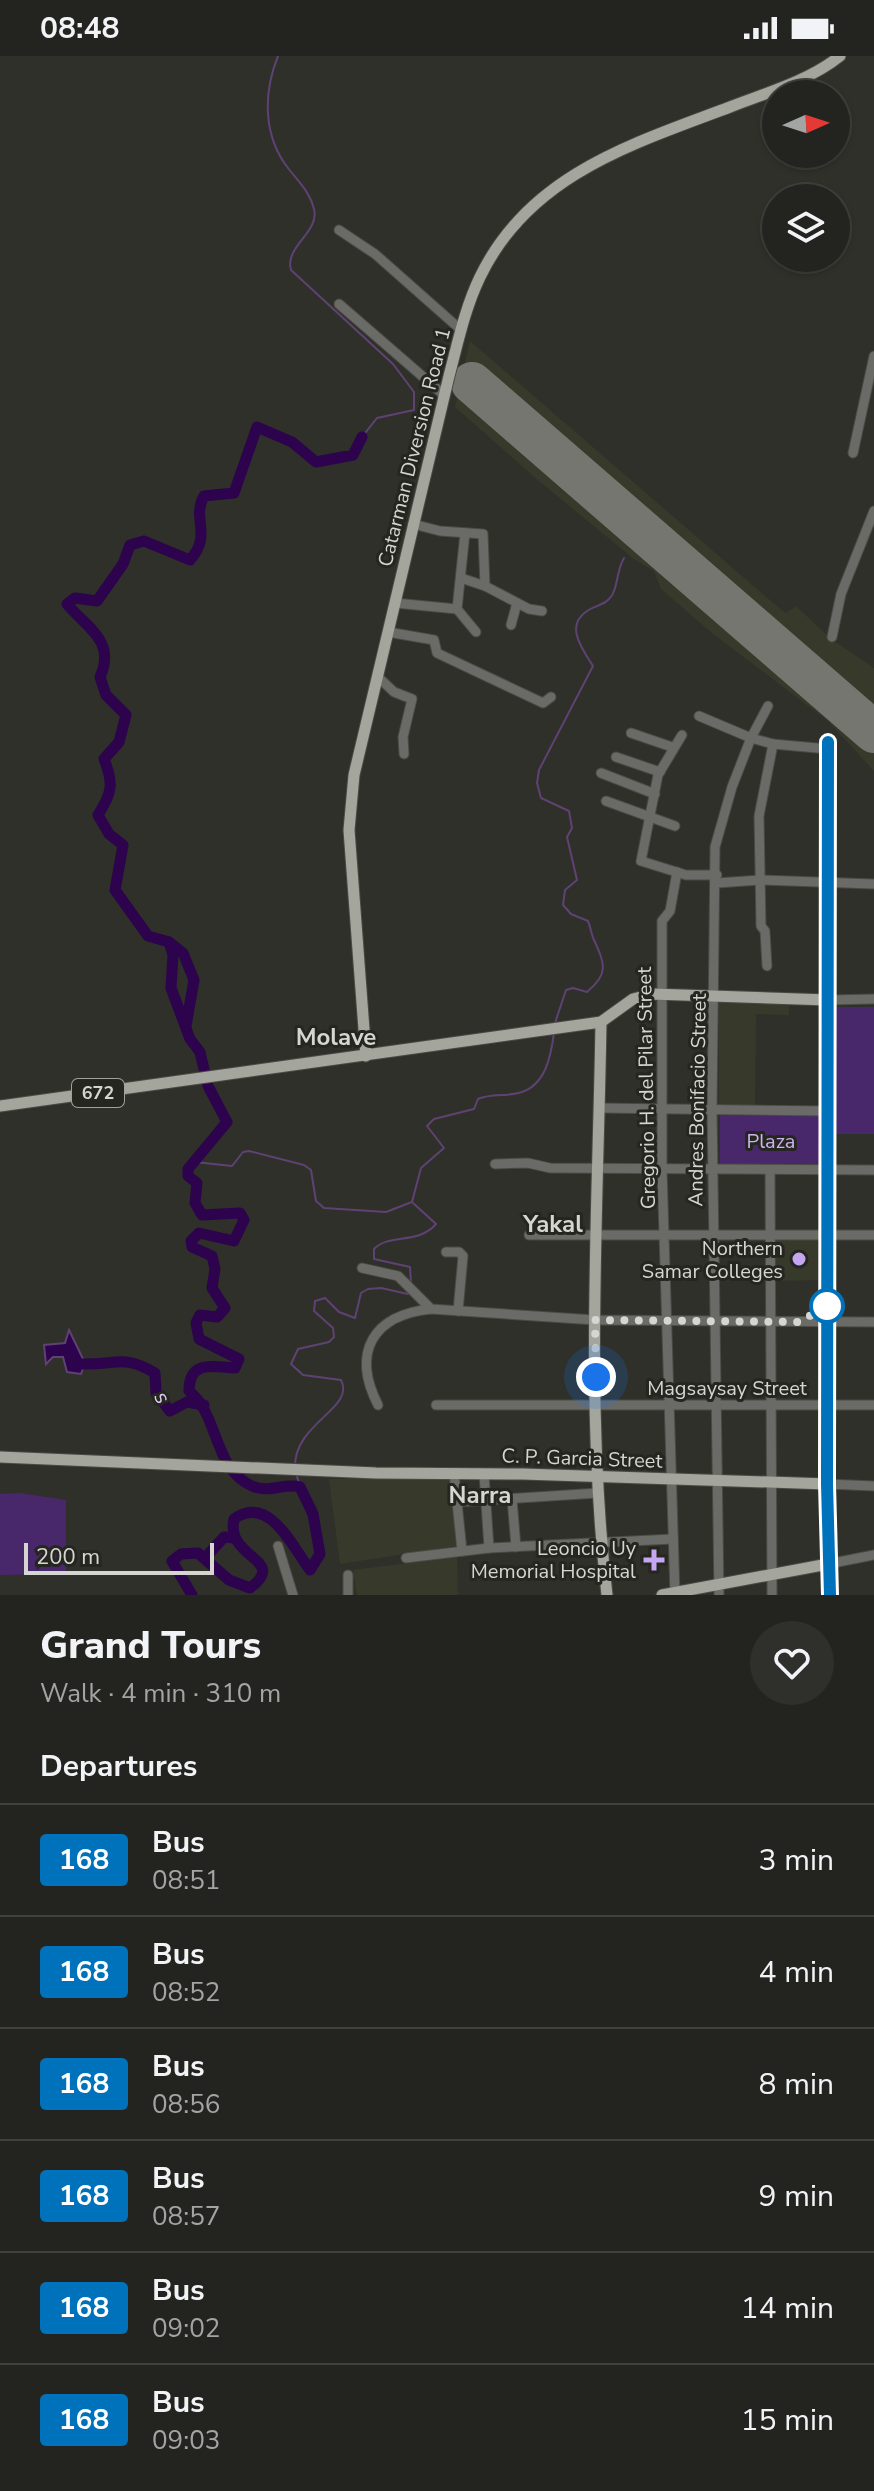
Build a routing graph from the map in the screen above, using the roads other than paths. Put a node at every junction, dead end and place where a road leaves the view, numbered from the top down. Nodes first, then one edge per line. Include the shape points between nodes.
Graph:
1 (840, 56) edge
2 (339, 230) dead end
3 (339, 304) dead end
4 (461, 330) junction
5 (874, 356) edge
6 (444, 395) junction
7 (853, 453) dead end
8 (874, 511) edge
9 (413, 524) junction
10 (465, 533) junction
11 (461, 578) junction
12 (485, 586) junction
13 (395, 603) junction
14 (517, 603) junction
15 (457, 609) junction
16 (542, 611) dead end
17 (511, 625) dead end
18 (388, 632) junction
19 (476, 632) dead end
20 (832, 637) dead end
21 (377, 676) junction
22 (551, 697) dead end
23 (768, 706) dead end
24 (699, 716) dead end
25 (631, 733) dead end
26 (682, 735) dead end
27 (751, 738) junction
28 (773, 744) junction
29 (672, 747) junction
30 (404, 754) dead end
31 (616, 757) dead end
32 (660, 772) junction
33 (601, 773) dead end
34 (655, 794) junction
35 (606, 801) dead end
36 (648, 818) junction
37 (675, 826) dead end
38 (677, 872) junction
39 (717, 879) junction
40 (760, 880) junction
41 (828, 883) junction
42 (874, 884) edge
43 (767, 966) dead end
44 (662, 993) junction
45 (716, 995) junction
46 (874, 999) edge
47 (828, 1000) junction
48 (601, 1022) junction
49 (366, 1056) junction
50 (0, 1106) edge
51 (600, 1108) junction
52 (662, 1109) junction
53 (712, 1110) junction
54 (828, 1111) junction
55 (495, 1164) dead end
56 (599, 1169) junction
57 (662, 1169) junction
58 (713, 1170) junction
59 (770, 1170) junction
60 (828, 1170) junction
61 (874, 1170) edge
62 (770, 1234) junction
63 (529, 1235) dead end
64 (598, 1235) junction
65 (666, 1235) junction
66 (713, 1235) junction
67 (827, 1235) junction
68 (874, 1235) edge
69 (446, 1252) dead end
70 (362, 1268) dead end
71 (431, 1309) junction
72 (458, 1311) junction
73 (595, 1320) junction
74 (668, 1322) junction
75 (714, 1322) junction
76 (770, 1322) junction
77 (827, 1322) junction
78 (874, 1322) edge
79 (378, 1405) dead end
80 (436, 1405) dead end
81 (827, 1405) junction
82 (874, 1405) edge
83 (597, 1406) junction
84 (771, 1406) junction
85 (715, 1407) junction
86 (671, 1408) junction
87 (0, 1459) edge
88 (454, 1473) junction
89 (484, 1474) junction
90 (597, 1476) junction
91 (673, 1479) junction
92 (715, 1481) junction
93 (772, 1484) junction
94 (827, 1484) junction
95 (874, 1486) edge
96 (598, 1493) junction
97 (512, 1499) junction
98 (486, 1500) junction
99 (457, 1502) junction
100 (673, 1539) junction
101 (601, 1543) junction
102 (278, 1546) dead end
103 (516, 1547) junction
104 (489, 1548) junction
105 (462, 1551) junction
106 (874, 1555) edge
107 (406, 1558) dead end
108 (828, 1564) junction
109 (772, 1574) junction
110 (348, 1575) dead end
111 (719, 1589) edge
112 (670, 1594) edge
113 (293, 1595) edge
114 (348, 1595) edge
115 (607, 1595) edge
116 (772, 1595) edge
117 (830, 1595) edge

1 - 4 main road, Catarman Diversion Road 1 via 794,81 618,150 561,181 501,243 480,276
2 - 4 street via 375,254
3 - 6 street
4 - 6 main road, Catarman Diversion Road 1
5 - 7 street
6 - 9 main road, Catarman Diversion Road 1
8 - 20 street via 841,594
9 - 10 street
9 - 13 main road, Catarman Diversion Road 1
10 - 11 street
10 - 12 street via 483,534
11 - 12 street
11 - 15 street
12 - 14 street
13 - 15 street
13 - 18 main road, Catarman Diversion Road 1
14 - 16 street
14 - 17 street
15 - 19 street
18 - 21 main road, Catarman Diversion Road 1
18 - 22 street via 434,640 437,653 543,703
21 - 30 street via 394,692 412,699
21 - 49 main road, Catarman Diversion Road 1 via 354,775 349,830
23 - 27 street, Andres Bonifacio Street
24 - 27 street
25 - 29 street
26 - 29 street via 677,748
27 - 28 street
27 - 39 street, Andres Bonifacio Street via 715,847
28 - 40 street via 759,816
28 - 41 street via 828,745
29 - 32 street
31 - 32 street
32 - 34 street
33 - 34 street
34 - 36 street
35 - 36 street
36 - 37 street
36 - 38 street via 641,861
38 - 39 street
38 - 44 street, Gregorio H. del Pilar Street via 670,911 662,921
39 - 40 street
39 - 45 street, Andres Bonifacio Street
40 - 41 street
40 - 43 street
41 - 42 street
41 - 47 street
44 - 45 main road, 672
44 - 48 main road, 672 via 633,999
44 - 52 street, Gregorio H. del Pilar Street
45 - 47 main road, 672
45 - 53 street, Andres Bonifacio Street
46 - 47 street, 672
47 - 54 main road
48 - 49 main road, 672
48 - 51 main road
49 - 50 main road, 672
51 - 52 street
51 - 56 main road
52 - 53 street
52 - 57 street, Gregorio H. del Pilar Street
53 - 54 street
53 - 58 street, Andres Bonifacio Street
54 - 60 main road
55 - 56 street
56 - 57 street
56 - 64 main road
57 - 58 street
57 - 65 street, Gregorio H. del Pilar Street
58 - 59 street
58 - 66 street, Andres Bonifacio Street
59 - 60 street
59 - 62 street
60 - 61 street
60 - 67 main road
62 - 66 street
62 - 67 street
62 - 76 street
63 - 64 street
64 - 65 street
64 - 73 main road
65 - 66 street
65 - 74 street, Gregorio H. del Pilar Street
66 - 75 street, Andres Bonifacio Street
67 - 68 street
67 - 77 main road
69 - 72 street via 463,1256
70 - 71 street via 398,1276
71 - 72 street
71 - 79 street via 398,1315 382,1326 367,1350 365,1367
72 - 73 street
73 - 74 street
73 - 83 main road
74 - 75 street
74 - 86 street, Gregorio H. del Pilar Street
75 - 76 street
75 - 85 street, Andres Bonifacio Street
76 - 77 street
76 - 84 street
77 - 78 street
77 - 81 main road
80 - 83 street, Magsaysay Street
81 - 82 street, Magsaysay Street
81 - 84 street, Magsaysay Street
81 - 94 main road
83 - 86 street, Magsaysay Street
83 - 90 main road
84 - 85 street, Magsaysay Street
84 - 93 street
85 - 86 street, Magsaysay Street
85 - 92 street, Andres Bonifacio Street
86 - 91 street, Gregorio H. del Pilar Street
87 - 88 main road, C. P. Garcia Street
88 - 89 main road, C. P. Garcia Street
88 - 99 street
89 - 90 main road, C. P. Garcia Street
89 - 98 street
90 - 91 main road, C. P. Garcia Street
90 - 96 main road
91 - 92 main road, C. P. Garcia Street
91 - 100 street, Gregorio H. del Pilar Street
92 - 93 main road, C. P. Garcia Street
92 - 111 street, Andres Bonifacio Street
93 - 94 main road, C. P. Garcia Street
93 - 109 street
94 - 95 street, C. P. Garcia Street
94 - 108 main road
96 - 97 street
96 - 101 main road
97 - 98 street
97 - 103 street
98 - 99 street
98 - 104 street
99 - 105 street
100 - 101 street
100 - 112 street, Gregorio H. del Pilar Street
101 - 103 street
101 - 115 main road
102 - 113 street
103 - 104 street
104 - 105 street
105 - 107 street
106 - 108 street
108 - 109 main road
108 - 117 main road
109 - 111 main road
109 - 116 street
110 - 114 street
111 - 112 main road

